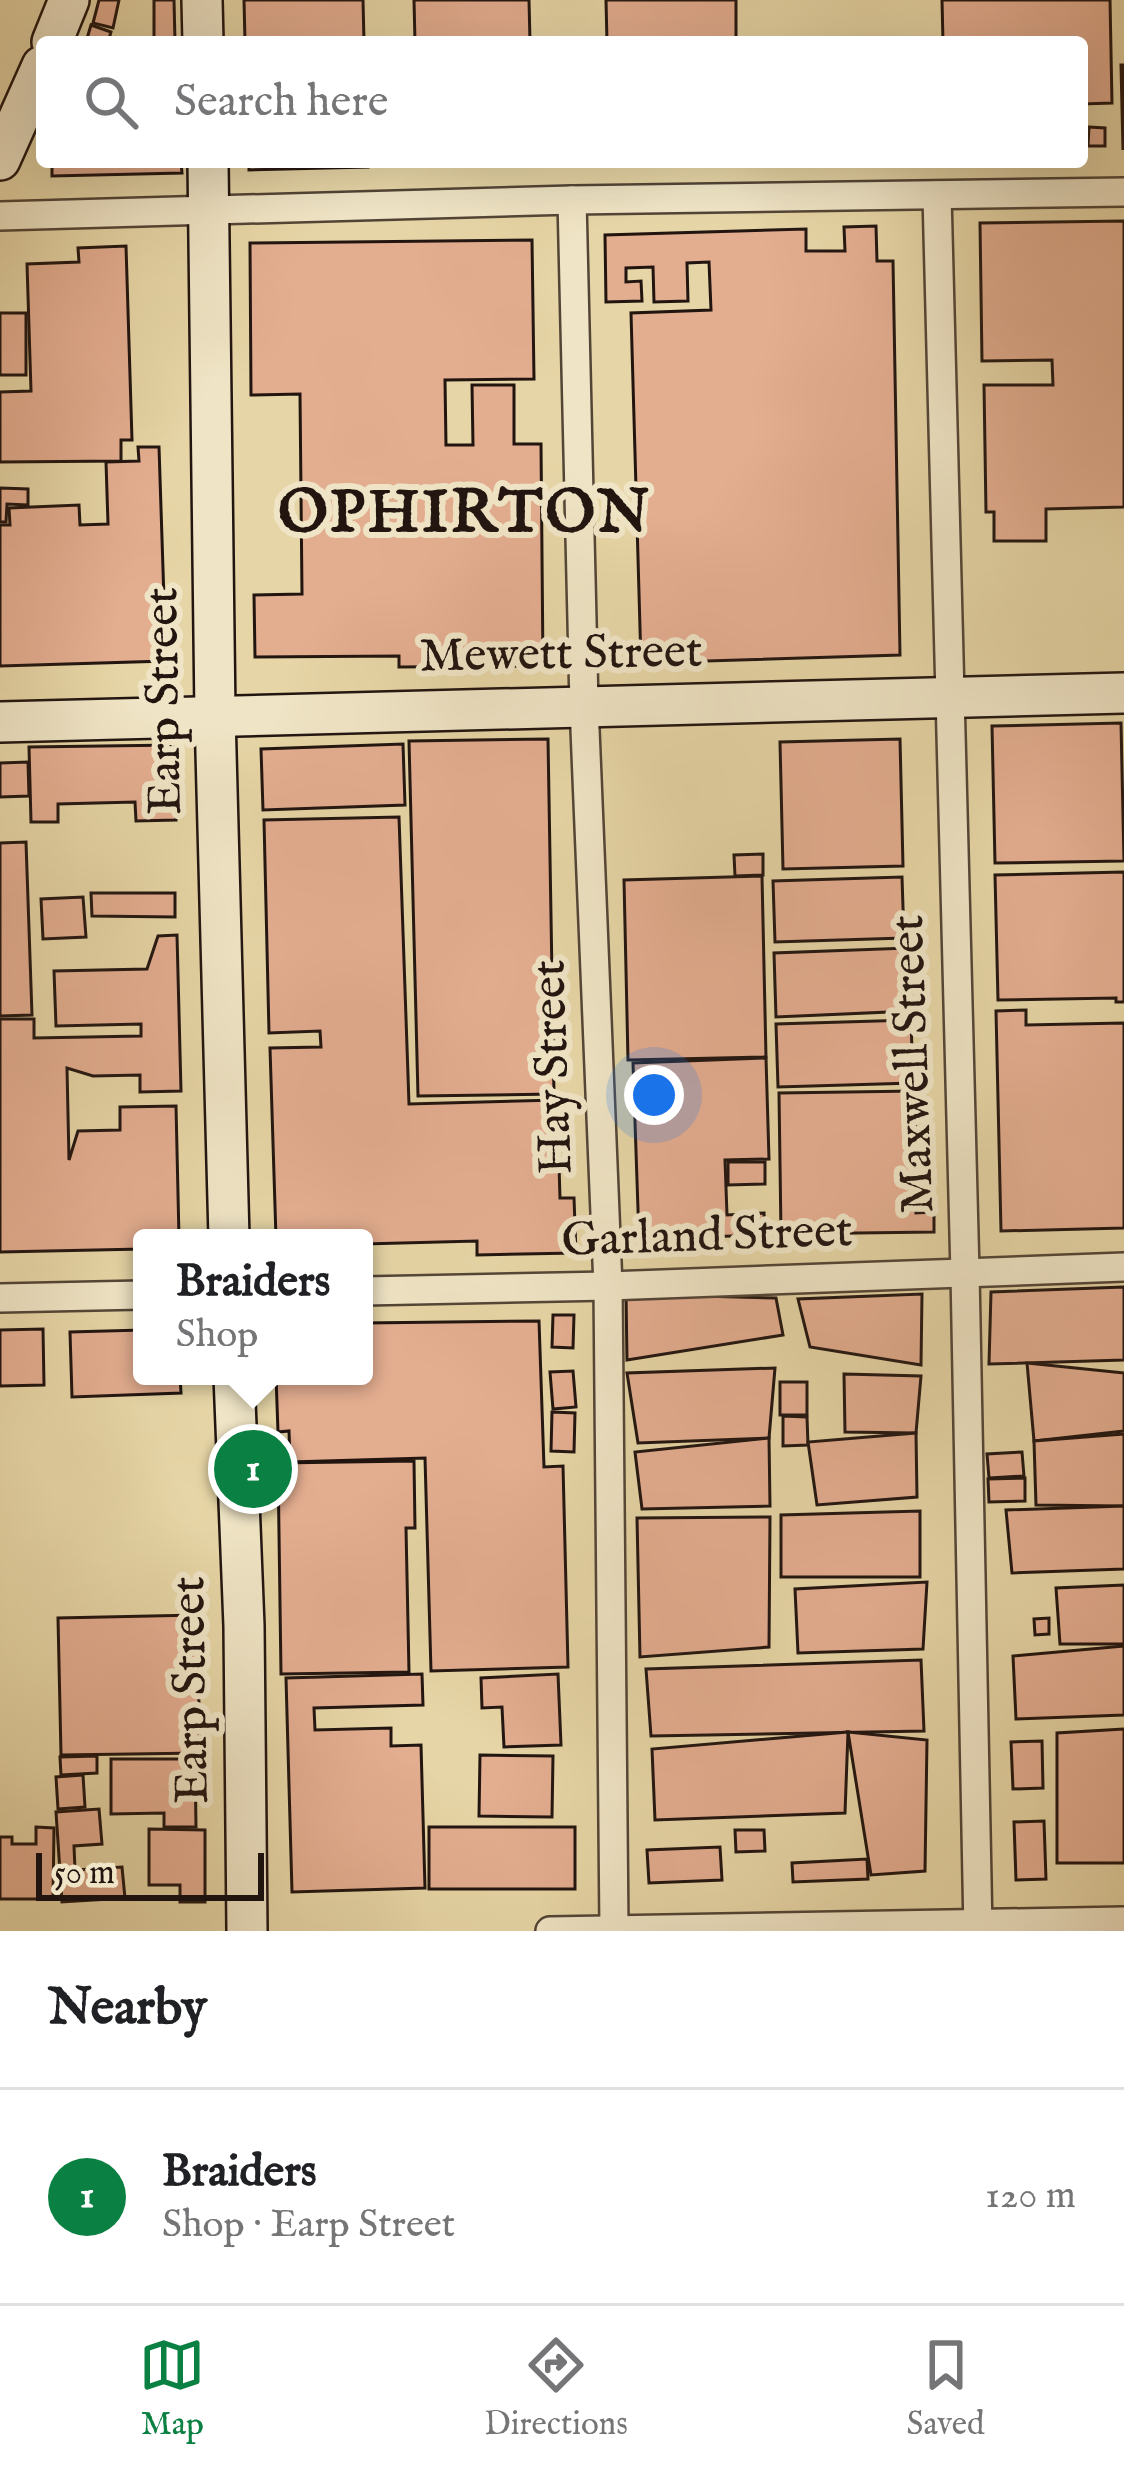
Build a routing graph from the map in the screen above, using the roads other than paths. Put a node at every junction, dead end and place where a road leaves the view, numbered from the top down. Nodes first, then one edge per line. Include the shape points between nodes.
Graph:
1 (69, 0) edge
2 (202, 0) edge
3 (54, 36) edge
4 (203, 36) edge
5 (36, 79) edge
6 (0, 160) edge
7 (208, 168) edge
8 (1124, 192) edge
9 (937, 195) junction
10 (572, 200) junction
11 (210, 208) junction
12 (0, 216) edge
13 (1124, 693) edge
14 (949, 698) junction
15 (584, 706) junction
16 (215, 715) junction
17 (0, 722) edge
18 (230, 1229) edge
19 (1124, 1267) edge
20 (965, 1273) junction
21 (608, 1286) junction
22 (373, 1291) edge
23 (133, 1295) edge
24 (0, 1298) edge
25 (234, 1385) edge
26 (1124, 1921) edge
27 (978, 1927) edge
28 (614, 1930) edge
29 (247, 1931) edge
30 (550, 1931) edge

1 - 3 street
2 - 4 street
5 - 6 street
7 - 11 street, Earp Street
8 - 9 street
9 - 10 street
9 - 14 street, Maxwell Street
10 - 11 street
10 - 15 street, Hay Street
11 - 12 street
11 - 16 street, Earp Street
13 - 14 street, Mewett Street
14 - 15 street, Mewett Street
14 - 20 street, Maxwell Street
15 - 16 street, Mewett Street
15 - 21 street, Hay Street
16 - 17 street, Mewett Street
16 - 18 street, Earp Street
19 - 20 street, Garland Street
20 - 21 street, Garland Street
20 - 27 street, Maxwell Street
21 - 22 street, Garland Street
21 - 28 street, Hay Street
23 - 24 street
25 - 29 street, Earp Street
26 - 27 street
27 - 28 street
28 - 30 street

